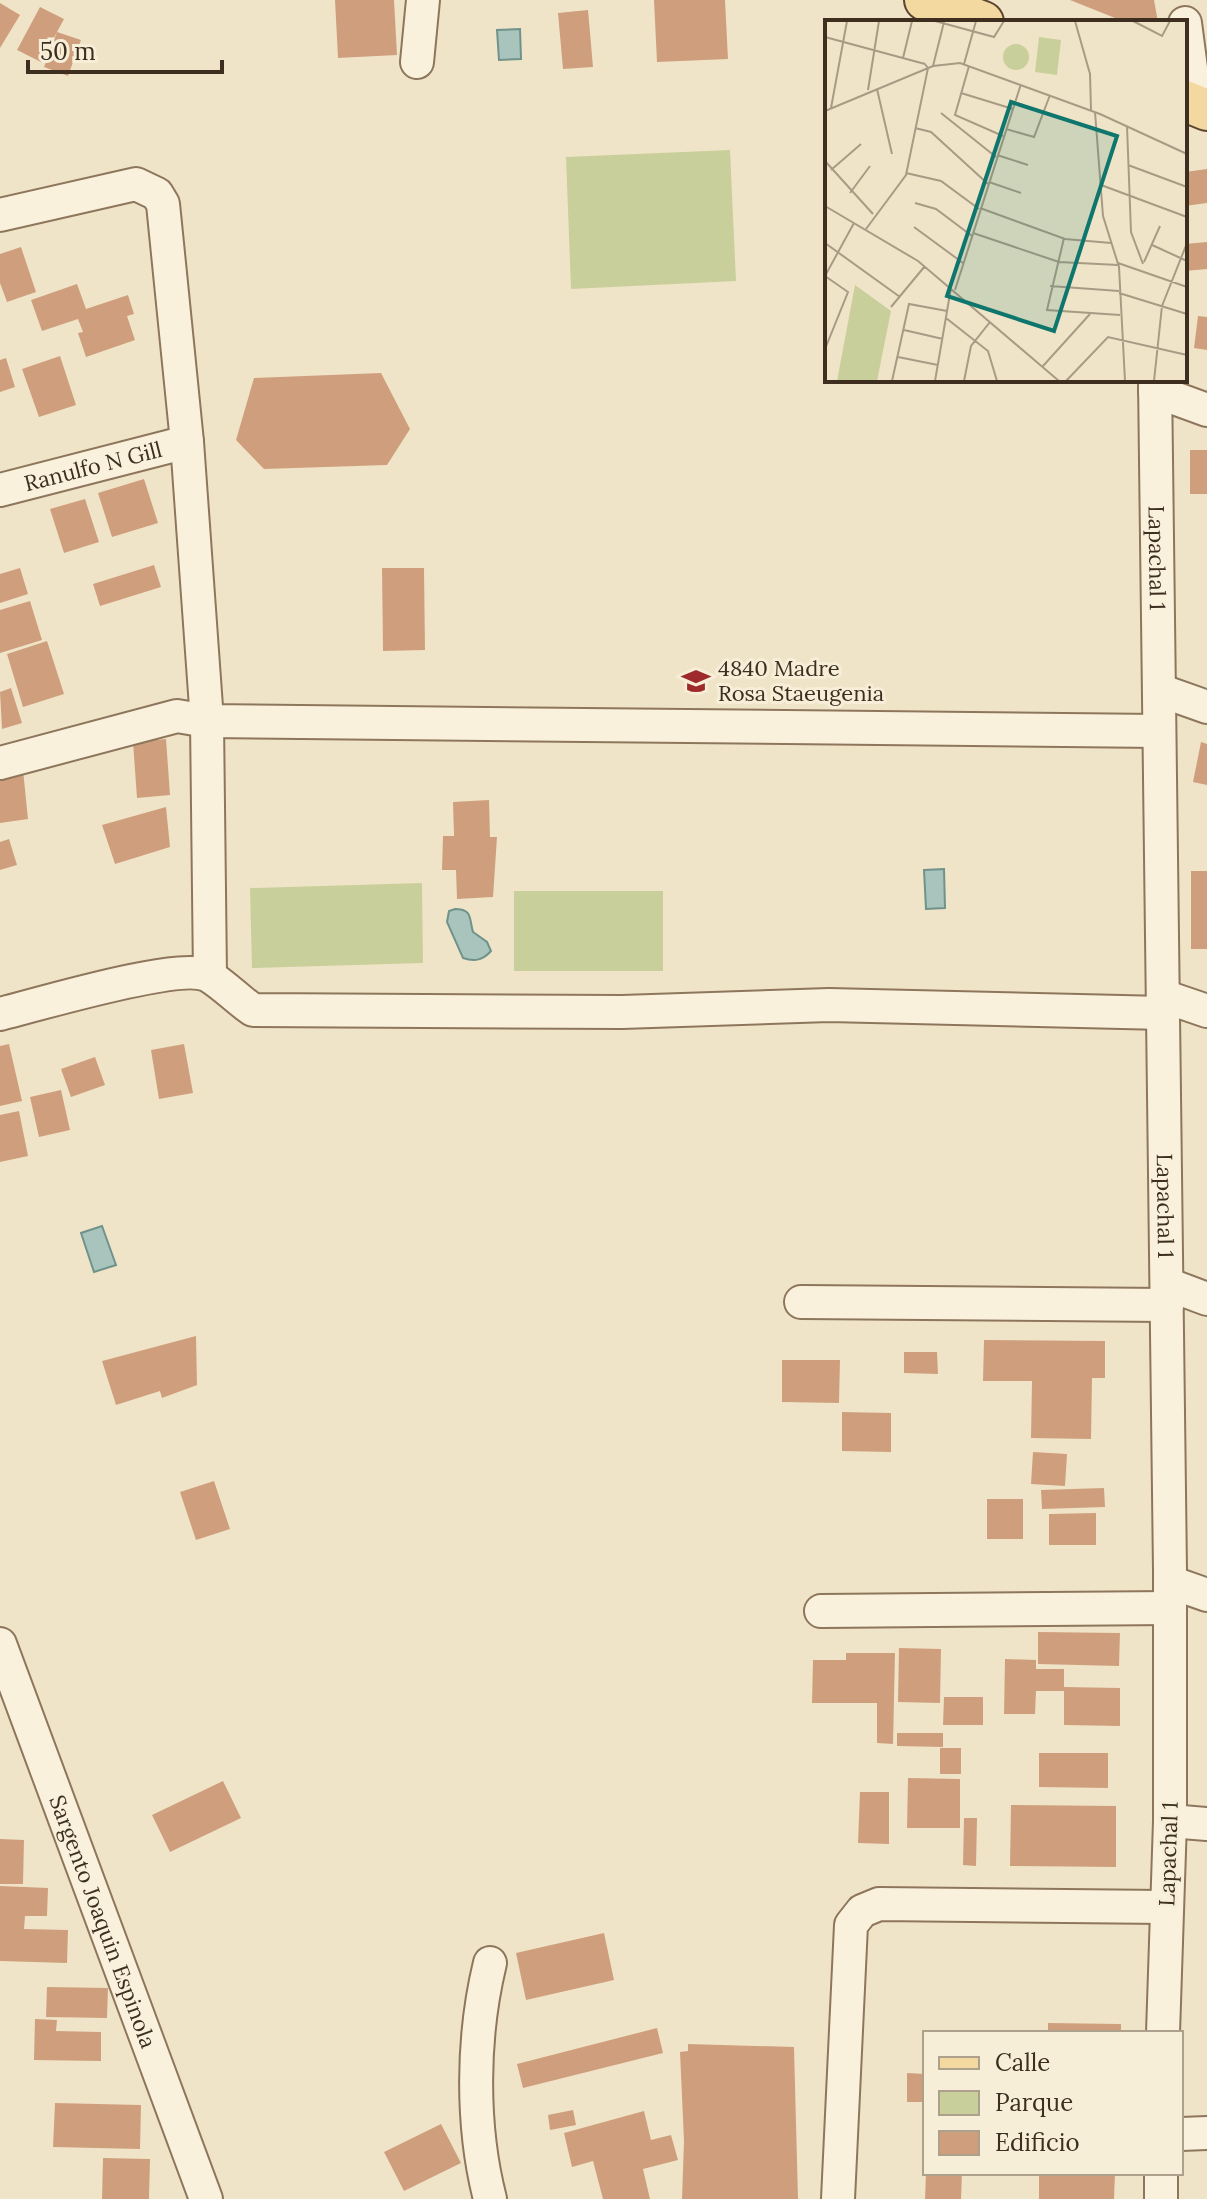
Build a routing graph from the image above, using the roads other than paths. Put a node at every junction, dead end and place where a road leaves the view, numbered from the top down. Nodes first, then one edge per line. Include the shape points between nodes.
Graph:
1 (423, 0) edge
2 (925, 0) edge
3 (1182, 0) edge
4 (978, 20) edge
5 (1185, 20) edge
6 (1187, 38) edge
7 (417, 62) dead end
8 (1196, 105) edge
9 (0, 215) edge
10 (1155, 386) edge
11 (1207, 410) edge
12 (187, 442) junction
13 (0, 490) edge
14 (1159, 690) junction
15 (1207, 707) edge
16 (207, 721) junction
17 (1159, 731) junction
18 (0, 763) edge
19 (210, 976) junction
20 (1163, 1004) junction
21 (1207, 1011) edge
22 (0, 1014) edge
23 (1167, 1294) junction
24 (1207, 1299) edge
25 (801, 1302) dead end
26 (1170, 1595) junction
27 (1207, 1595) edge
28 (821, 1611) dead end
29 (1, 1649) edge
30 (1170, 1821) junction
31 (1207, 1824) edge
32 (1165, 1907) junction
33 (490, 1963) dead end
34 (1163, 2031) edge
35 (1207, 2133) edge
36 (1183, 2134) edge
37 (1161, 2175) edge
38 (206, 2199) edge
39 (490, 2199) edge
40 (838, 2199) edge
41 (1161, 2199) edge

1 - 7 street
2 - 4 main road
3 - 5 street
6 - 8 street
9 - 12 street via 124,185 147,187 157,194 163,204
10 - 11 street
10 - 14 street, Lapachal 1
12 - 13 street, Ranulfo N Gill
12 - 16 street
14 - 15 street
14 - 17 street, Lapachal 1
16 - 17 street
16 - 18 street via 177,716
16 - 19 street
17 - 20 street, Lapachal 1
19 - 20 street via 253,1010 622,1012
19 - 22 street via 192,971 161,975
20 - 21 street
20 - 23 street, Lapachal 1
23 - 24 street
23 - 25 street
23 - 26 street, Lapachal 1
26 - 27 street
26 - 28 street
26 - 30 street, Lapachal 1
29 - 38 street, Sargento Joaquin Espinola
30 - 31 street
30 - 32 street, Lapachal 1
32 - 34 street, Lapachal 1
32 - 40 street via 879,1904 855,1918
33 - 39 street via 479,2026 479,2135
35 - 36 street
37 - 41 street

